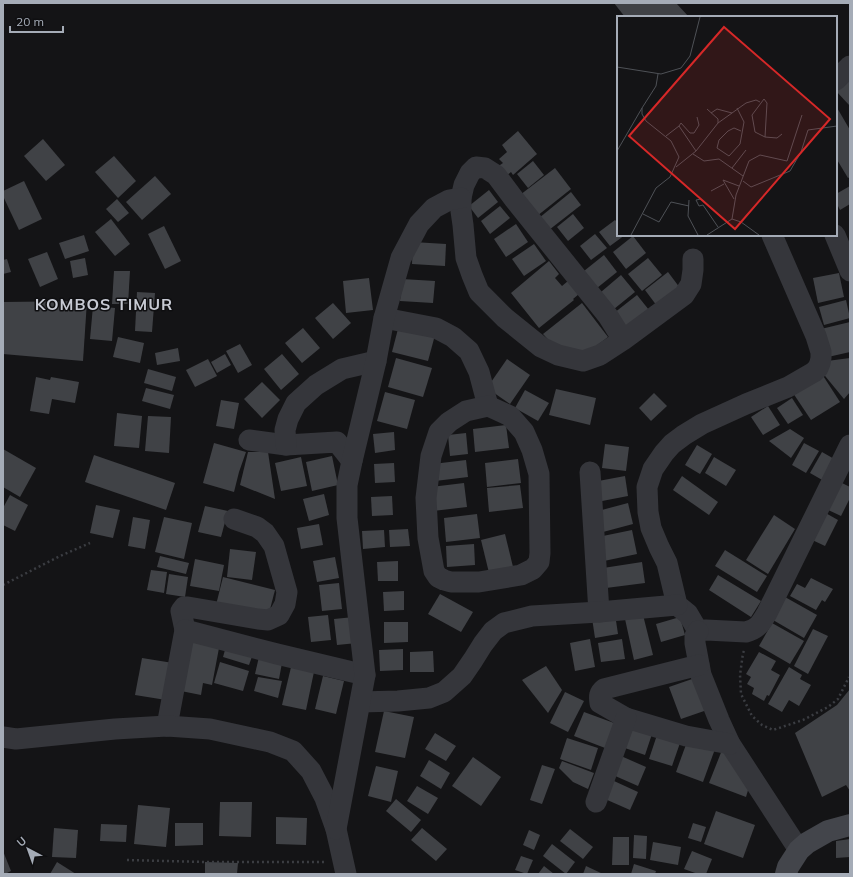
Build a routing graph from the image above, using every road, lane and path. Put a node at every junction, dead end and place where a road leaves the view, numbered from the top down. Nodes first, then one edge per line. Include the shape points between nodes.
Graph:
1 (850, 66) edge
2 (837, 79) edge
3 (461, 198) junction
4 (772, 236) edge
5 (835, 236) edge
6 (693, 259) dead end
7 (850, 271) edge
8 (384, 318) junction
9 (623, 340) junction
10 (376, 361) junction
11 (488, 406) junction
12 (250, 440) dead end
13 (286, 445) junction
14 (850, 445) edge
15 (352, 461) junction
16 (590, 472) dead end
17 (234, 519) dead end
18 (90, 543) dead end
19 (3, 585) edge
20 (677, 606) junction
21 (599, 612) junction
22 (759, 626) junction
23 (185, 630) junction
24 (698, 631) junction
25 (699, 665) junction
26 (365, 674) junction
27 (849, 677) dead end
28 (360, 702) junction
29 (626, 718) junction
30 (167, 726) junction
31 (3, 737) edge
32 (730, 744) junction
33 (311, 771) junction
34 (346, 773) junction
35 (596, 802) dead end
36 (850, 824) edge
37 (336, 829) junction
38 (799, 850) junction
39 (127, 860) dead end
40 (345, 868) edge
41 (786, 874) edge

1 - 2 street
3 - 8 street via 449,200 434,208 419,224 401,258
3 - 9 street via 464,184 476,167 485,168 496,175 608,316
3 - 9 street via 466,258 472,275 479,292 505,318 541,347 558,356 583,360 600,355
4 - 20 street via 816,336 820,363 814,372 788,387 702,424 684,435 668,449 653,469 647,487 648,512 651,528 667,563
5 - 7 street
6 - 9 street via 691,284 684,295
8 - 10 street
8 - 11 street via 436,328 454,337 469,351 479,372
10 - 13 street via 342,369 316,385 296,403 288,419
10 - 15 street
11 - 11 street via 510,416 524,432 532,450 539,474 539,562 533,570 521,574 478,582 451,582 438,577 434,571 428,538 426,498 431,456 439,432 449,422 466,411
12 - 13 street
13 - 15 street via 337,442
14 - 22 street
15 - 26 street via 347,485 347,518
16 - 21 street
17 - 23 street via 257,527 274,546 287,592 285,604 279,615 268,620 184,607 181,611
18 - 19 path
20 - 21 street
20 - 24 street via 688,614
21 - 28 street via 532,616 504,623 493,630 462,676 444,692 429,698
22 - 24 street via 746,632
22 - 27 path via 743,653 740,675 741,694 752,716 762,725 773,730 803,720 828,707 838,699
23 - 26 street
23 - 30 street
24 - 25 street via 695,642
25 - 29 street via 600,691 600,703
25 - 32 street
26 - 28 street
28 - 34 street
29 - 32 street via 686,736
29 - 35 street
30 - 31 street via 16,739
30 - 33 street via 210,729 270,742 293,751
32 - 38 street
33 - 34 street
33 - 37 street via 325,798
34 - 37 street
36 - 38 main road via 828,831
37 - 40 street
38 - 41 main road
39 - 40 path

